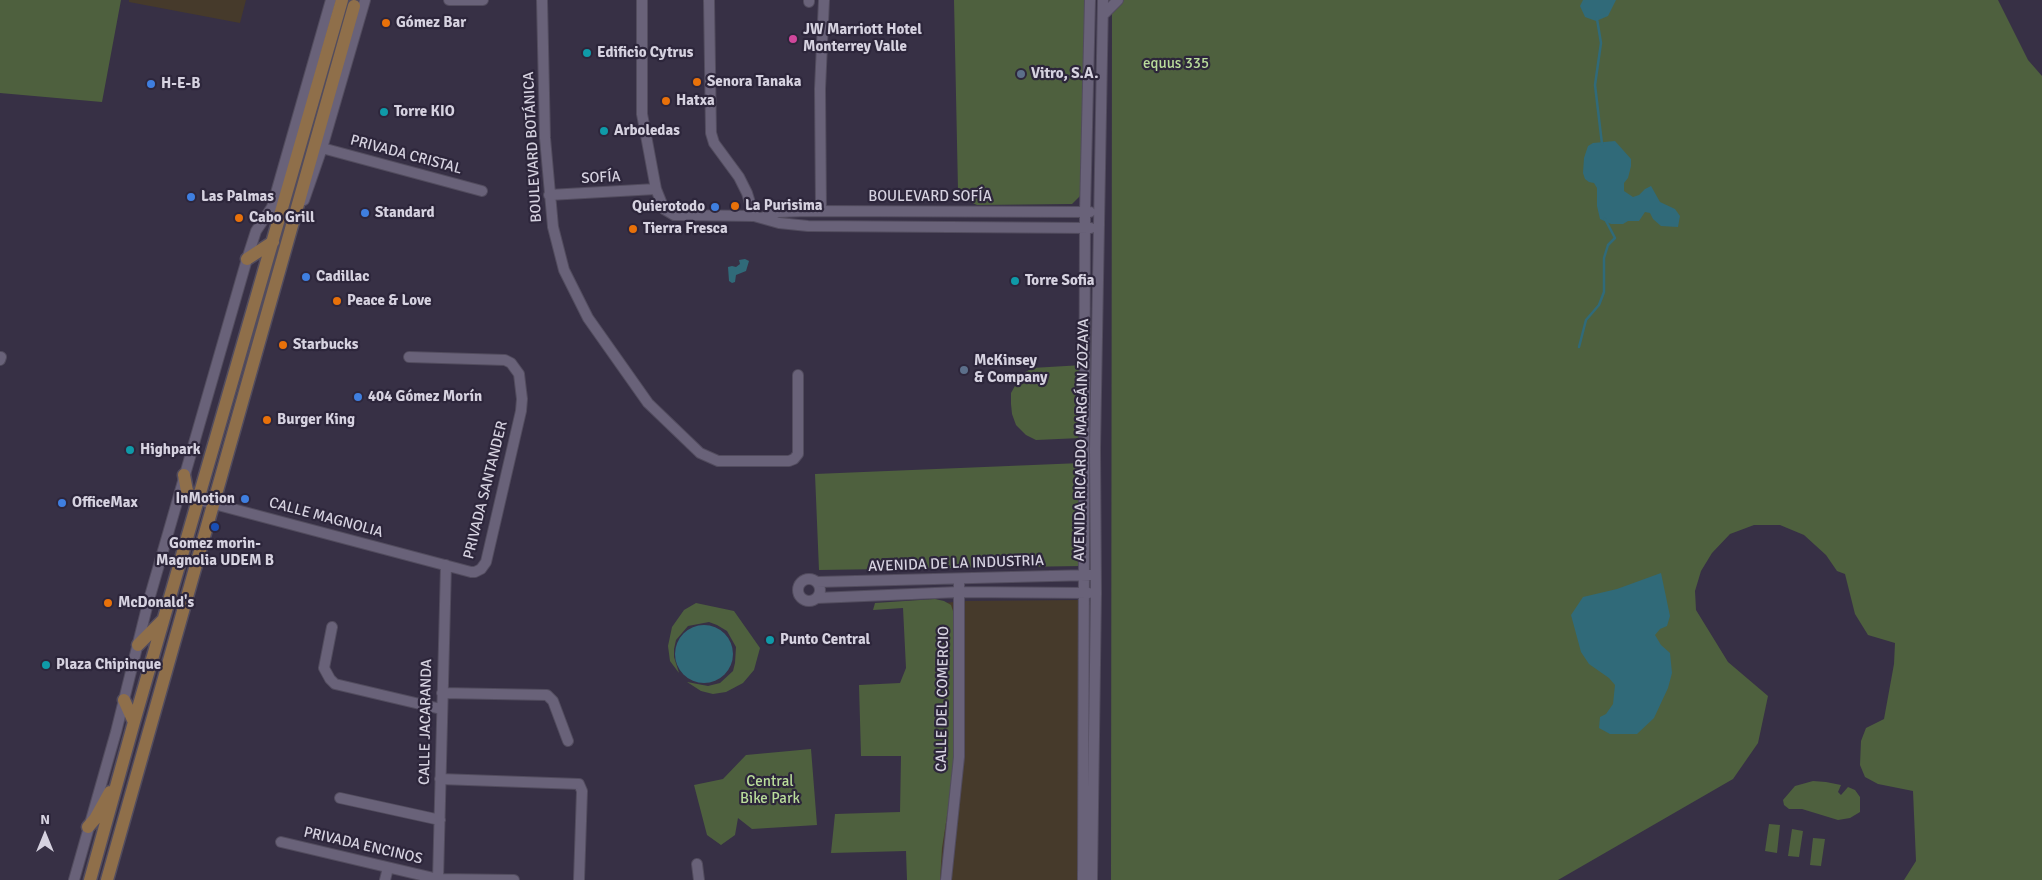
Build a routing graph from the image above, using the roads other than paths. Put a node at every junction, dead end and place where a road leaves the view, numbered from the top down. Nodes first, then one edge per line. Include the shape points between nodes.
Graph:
1 (342, 0) edge
2 (449, 0) edge
3 (483, 0) edge
4 (542, 0) edge
5 (642, 0) edge
6 (709, 0) edge
7 (1090, 0) edge
8 (1103, 0) edge
9 (1118, 0) edge
10 (824, 1) edge
11 (331, 2) edge
12 (359, 5) edge
13 (1103, 15) junction
14 (322, 148) junction
15 (482, 191) dead end
16 (657, 194) junction
17 (549, 195) junction
18 (821, 211) junction
19 (1085, 212) junction
20 (1099, 212) junction
21 (294, 215) junction
22 (758, 217) junction
23 (1085, 227) junction
24 (1098, 228) junction
25 (273, 242) junction
26 (247, 258) junction
27 (409, 357) dead end
28 (798, 375) dead end
29 (184, 475) junction
30 (199, 500) junction
31 (212, 504) junction
32 (446, 565) junction
33 (1084, 575) junction
34 (1096, 576) junction
35 (959, 578) junction
36 (817, 582) junction
37 (960, 592) junction
38 (1083, 593) junction
39 (1096, 593) junction
40 (817, 598) junction
41 (164, 619) junction
42 (332, 627) dead end
43 (138, 645) junction
44 (442, 693) junction
45 (124, 700) junction
46 (441, 709) junction
47 (134, 722) junction
48 (568, 742) dead end
49 (440, 779) junction
50 (117, 785) junction
51 (340, 798) dead end
52 (440, 820) junction
53 (88, 827) junction
54 (281, 842) dead end
55 (697, 864) dead end
56 (388, 868) junction
57 (438, 879) edge
58 (74, 880) edge
59 (90, 880) edge
60 (107, 880) edge
61 (385, 880) edge
62 (514, 880) edge
63 (579, 880) edge
64 (699, 880) edge
65 (946, 880) edge
66 (1083, 880) edge
67 (1092, 880) edge

1 - 25 main road
2 - 3 street
4 - 17 street, BOULEVARD BOTÁNICA
5 - 16 street via 642,114
6 - 22 street via 711,133 714,143 739,176
7 - 19 street, AVENIDA RICARDO MARGÁIN ZOZAYA
8 - 13 street, AVENIDA RICARDO MARGÁIN ZOZAYA
9 - 13 street
10 - 18 street via 820,89
11 - 26 street via 272,207 256,231
12 - 14 street
12 - 21 main road
13 - 20 street, AVENIDA RICARDO MARGÁIN ZOZAYA
14 - 15 street, PRIVADA CRISTAL
14 - 21 street via 307,193
16 - 17 street, SOFÍA
16 - 22 street, BOULEVARD SOFÍA via 664,208 674,215
17 - 28 street, BOULEVARD BOTÁNICA via 554,234 564,270 588,318 648,403 700,453 718,461 794,459 798,454
18 - 19 street, BOULEVARD SOFÍA
18 - 22 street, BOULEVARD SOFÍA via 777,212
19 - 20 street, BOULEVARD SOFÍA
19 - 23 street, AVENIDA RICARDO MARGÁIN ZOZAYA
20 - 24 street, AVENIDA RICARDO MARGÁIN ZOZAYA
21 - 31 main road
22 - 23 street, BOULEVARD SOFÍA via 808,226
23 - 24 street, BOULEVARD SOFÍA
23 - 33 street, AVENIDA RICARDO MARGÁIN ZOZAYA
24 - 34 street, AVENIDA RICARDO MARGÁIN ZOZAYA
25 - 26 main road
25 - 30 main road
26 - 29 street
27 - 32 street, PRIVADA SANTANDER via 505,360 515,367 522,383 521,411 486,562 475,572
29 - 30 main road via 187,491
29 - 43 street
30 - 31 street, CALLE MAGNOLIA
30 - 41 main road
31 - 32 street, CALLE MAGNOLIA
31 - 60 main road
32 - 44 street, CALLE JACARANDA
33 - 34 street, AVENIDA DE LA INDUSTRIA
33 - 35 street, AVENIDA DE LA INDUSTRIA
33 - 38 street, AVENIDA RICARDO MARGÁIN ZOZAYA
34 - 39 street, AVENIDA RICARDO MARGÁIN ZOZAYA
35 - 36 street, AVENIDA DE LA INDUSTRIA
35 - 37 street, CALLE DEL COMERCIO
36 - 40 street via 820,590
36 - 40 street via 804,580 798,591 805,601
37 - 38 street, AVENIDA DE LA INDUSTRIA
37 - 40 street, AVENIDA DE LA INDUSTRIA
37 - 65 street, CALLE DEL COMERCIO via 959,757
38 - 39 street, AVENIDA DE LA INDUSTRIA
38 - 66 street, AVENIDA RICARDO MARGÁIN ZOZAYA
39 - 67 street, AVENIDA RICARDO MARGÁIN ZOZAYA
41 - 43 main road
41 - 47 main road
42 - 46 street via 324,668 335,684
43 - 45 street
44 - 46 street, CALLE JACARANDA
44 - 48 street via 547,695 553,701
45 - 47 main road
45 - 53 street
46 - 49 street, CALLE JACARANDA
47 - 50 main road
49 - 52 street, CALLE JACARANDA
49 - 63 street via 576,783 581,786
50 - 53 main road
50 - 59 main road
51 - 52 street
52 - 57 street, CALLE JACARANDA
53 - 58 street
54 - 56 street, PRIVADA ENCINOS
55 - 64 street
56 - 57 street, PRIVADA ENCINOS
56 - 61 street
57 - 62 street, PRIVADA ENCINOS

